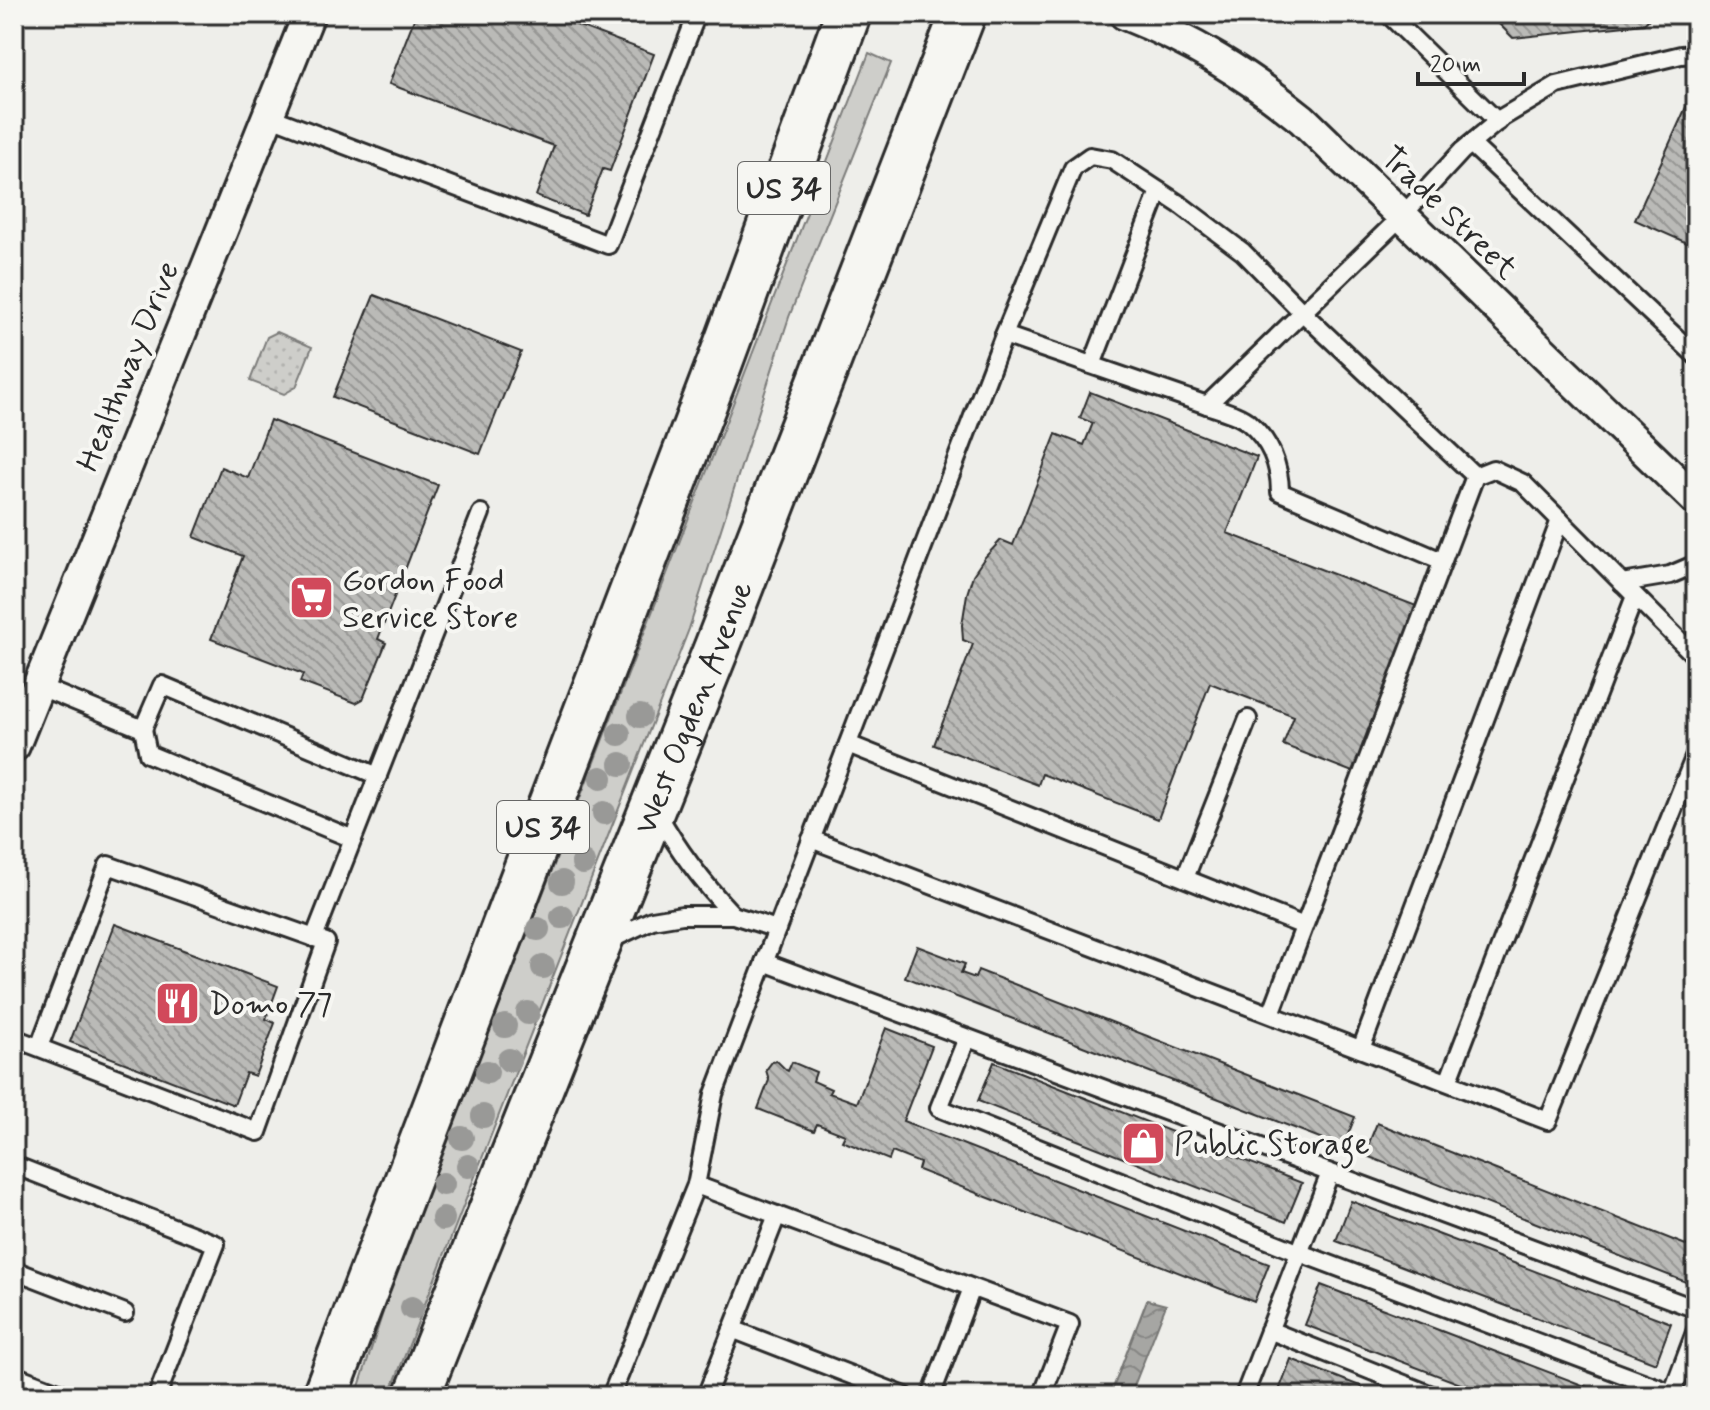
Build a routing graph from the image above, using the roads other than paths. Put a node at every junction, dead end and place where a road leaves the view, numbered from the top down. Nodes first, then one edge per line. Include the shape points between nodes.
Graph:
1 (309, 14) edge
2 (697, 14) edge
3 (848, 14) edge
4 (963, 14) edge
5 (1125, 14) edge
6 (1388, 14) edge
7 (1696, 54) edge
8 (268, 116) junction
9 (1498, 122) junction
10 (1471, 144) junction
11 (1159, 191) junction
12 (1402, 216) junction
13 (1302, 312) junction
14 (1004, 335) junction
15 (1696, 356) edge
16 (1092, 365) junction
17 (1207, 405) junction
18 (1475, 476) junction
19 (1696, 500) edge
20 (481, 513) dead end
21 (1560, 520) junction
22 (1442, 561) junction
23 (1696, 564) edge
24 (1622, 583) junction
25 (1635, 596) junction
26 (1696, 657) edge
27 (38, 686) junction
28 (1248, 719) dead end
29 (143, 729) junction
30 (848, 744) junction
31 (14, 746) edge
32 (1696, 753) edge
33 (378, 776) junction
34 (653, 804) junction
35 (353, 839) junction
36 (811, 839) junction
37 (1185, 878) junction
38 (733, 915) junction
39 (1304, 926) junction
40 (777, 929) junction
41 (314, 938) junction
42 (596, 946) junction
43 (764, 962) junction
44 (1271, 1014) junction
45 (14, 1038) edge
46 (967, 1038) junction
47 (39, 1047) junction
48 (1361, 1049) junction
49 (1448, 1082) junction
50 (14, 1165) edge
51 (1330, 1173) junction
52 (696, 1185) junction
53 (777, 1215) junction
54 (1300, 1253) junction
55 (14, 1270) edge
56 (972, 1288) junction
57 (1696, 1309) edge
58 (125, 1313) dead end
59 (732, 1329) junction
60 (1269, 1330) junction
61 (1696, 1330) edge
62 (14, 1375) edge
63 (1671, 1394) edge
64 (69, 1396) edge
65 (157, 1396) edge
66 (325, 1396) edge
67 (417, 1396) edge
68 (611, 1396) edge
69 (706, 1396) edge
70 (905, 1396) edge
71 (931, 1396) edge
72 (1042, 1396) edge
73 (1244, 1396) edge
74 (1434, 1396) edge

1 - 8 street, Healthway Drive
2 - 8 lane via 608,245
3 - 66 main road, US 34
4 - 34 main road, West Ogden Avenue / US 34
5 - 12 street, Trade Street via 1210,53 1259,85
6 - 9 lane
7 - 9 lane via 1557,85
8 - 27 street, Healthway Drive
9 - 10 lane
10 - 12 lane
10 - 15 lane
11 - 13 lane via 1243,252
11 - 14 lane via 1112,160 1090,156 1073,168
11 - 16 lane
12 - 13 lane
12 - 19 street, Trade Street
13 - 17 lane
13 - 18 lane
14 - 16 lane
14 - 30 lane
16 - 17 lane
17 - 22 lane via 1248,421 1280,469 1280,492
18 - 21 lane via 1493,469 1523,483
18 - 22 lane
20 - 33 lane
21 - 24 lane
21 - 48 lane
22 - 39 lane
23 - 24 lane via 1670,575
24 - 25 lane
25 - 26 lane
25 - 49 lane
27 - 29 lane
27 - 31 street, Healthway Drive
28 - 37 lane
29 - 33 lane via 162,685
29 - 35 lane via 148,754
30 - 36 lane
30 - 37 lane
32 - 49 lane via 1548,1121
33 - 35 lane
34 - 38 lane via 701,881
34 - 42 main road, West Ogden Avenue / US 34
35 - 41 lane
36 - 40 lane
36 - 44 lane
37 - 39 lane
38 - 40 lane
38 - 42 lane via 652,920
39 - 44 lane
40 - 43 lane
41 - 47 lane via 108,865
41 - 47 lane via 326,942 258,1132
42 - 67 main road, West Ogden Avenue / US 34
43 - 46 lane
43 - 52 lane via 714,1094
44 - 48 lane
45 - 47 lane
46 - 51 lane
46 - 54 lane via 939,1108
48 - 49 lane
50 - 65 lane via 216,1244
51 - 54 lane
51 - 57 lane
52 - 53 lane
52 - 68 lane
53 - 56 lane
53 - 59 lane
54 - 60 lane
54 - 63 lane
55 - 58 lane
56 - 71 lane
56 - 72 lane via 1070,1324
59 - 69 lane
59 - 70 lane
60 - 73 lane
60 - 74 lane
61 - 63 lane
62 - 64 lane

